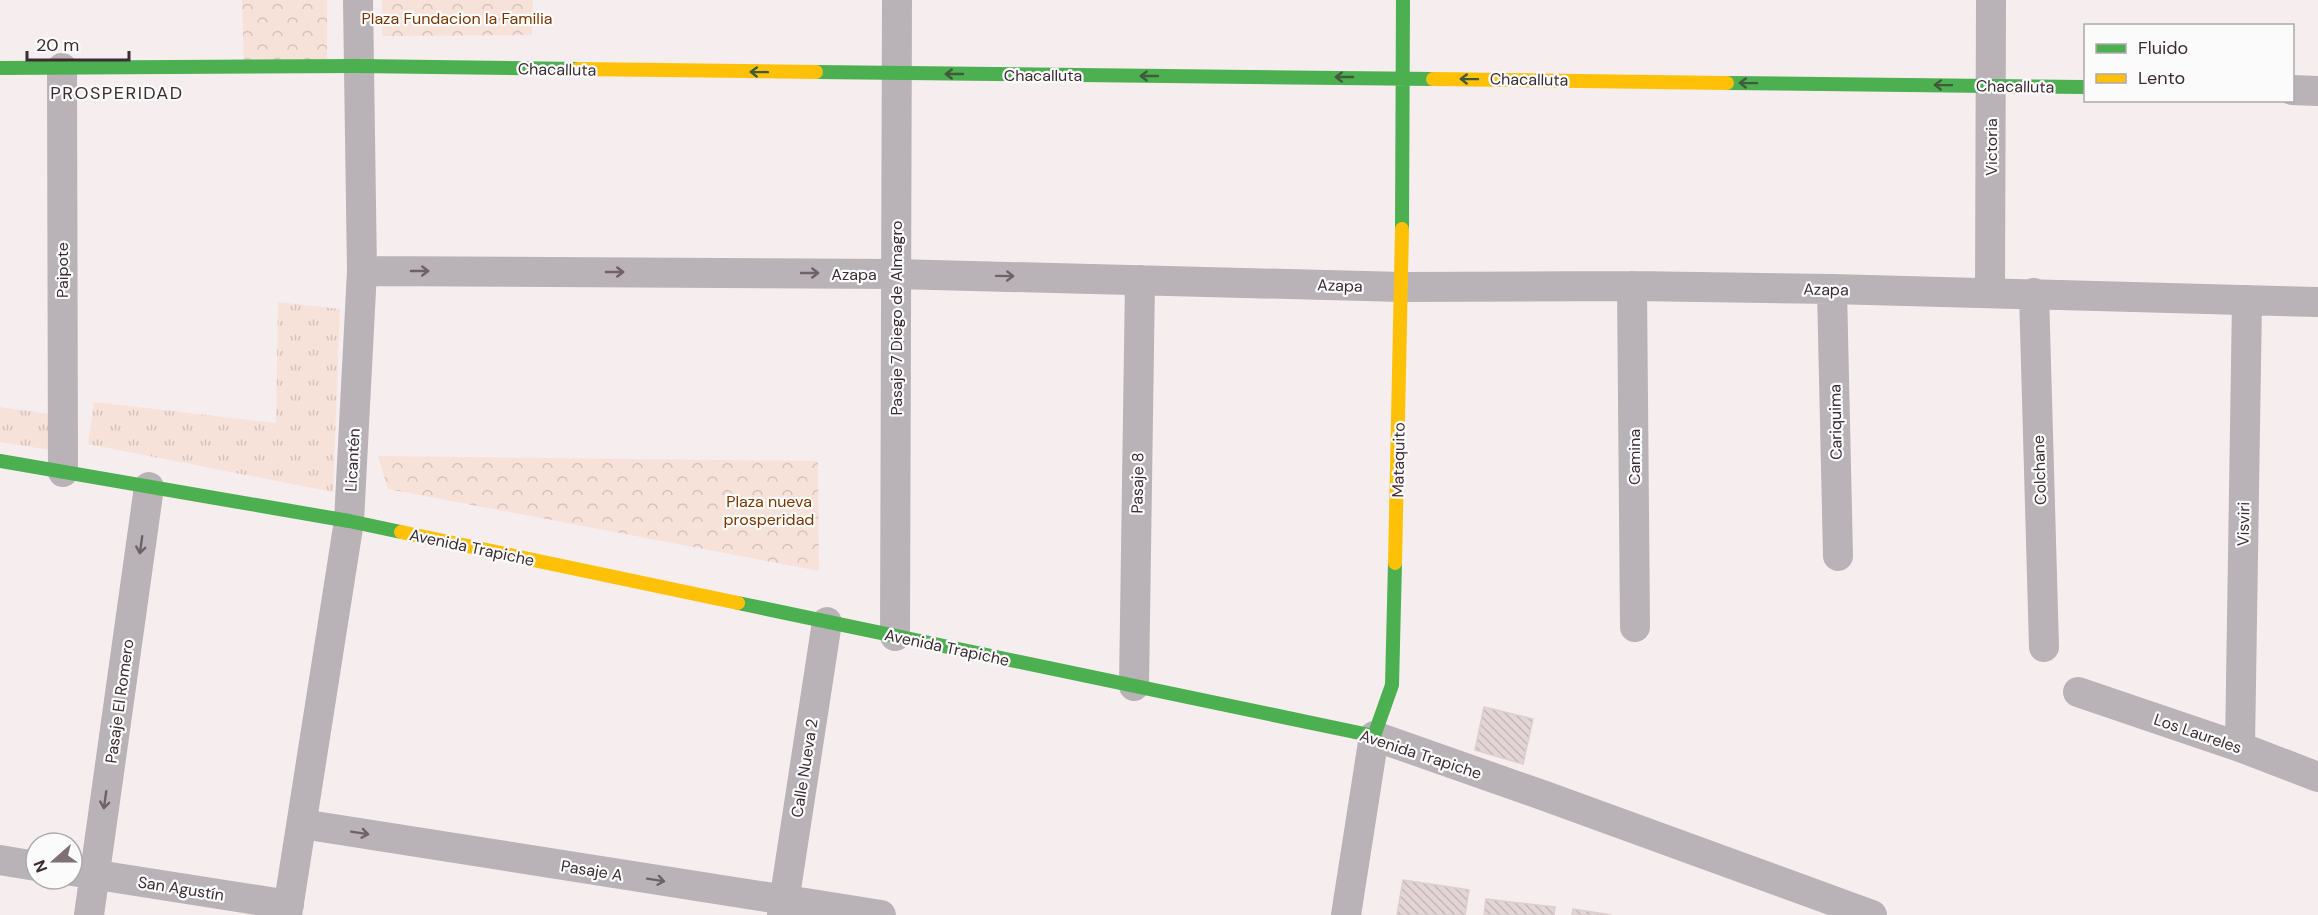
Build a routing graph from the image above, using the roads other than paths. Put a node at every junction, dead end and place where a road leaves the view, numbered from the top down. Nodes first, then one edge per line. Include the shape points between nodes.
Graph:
1 (357, 0) edge
2 (897, 0) edge
3 (1403, 0) edge
4 (1991, 0) edge
5 (358, 66) junction
6 (0, 68) edge
7 (62, 68) junction
8 (897, 74) junction
9 (1402, 78) junction
10 (1991, 86) junction
11 (2084, 87) edge
12 (2294, 90) edge
13 (2318, 91) edge
14 (362, 271) junction
15 (896, 274) junction
16 (1140, 280) junction
17 (1402, 286) junction
18 (1632, 286) junction
19 (1832, 289) junction
20 (1990, 293) junction
21 (2034, 293) junction
22 (2247, 300) junction
23 (2318, 302) edge
24 (0, 461) edge
25 (63, 472) junction
26 (149, 487) junction
27 (349, 521) junction
28 (1838, 556) dead end
29 (827, 622) junction
30 (1635, 627) dead end
31 (895, 636) junction
32 (2044, 647) dead end
33 (1134, 686) junction
34 (2078, 692) dead end
35 (1374, 736) junction
36 (2240, 747) junction
37 (2318, 777) edge
38 (302, 824) junction
39 (0, 860) edge
40 (24, 864) edge
41 (84, 867) edge
42 (84, 873) edge
43 (84, 880) edge
44 (783, 907) edge
45 (288, 910) edge
46 (89, 915) edge
47 (881, 915) edge
48 (1346, 915) edge
49 (1872, 915) edge

1 - 5 street, Licantén
2 - 8 street, Pasaje 7 Diego de Almagro
3 - 9 street, Mataquito
4 - 10 street, Victoria
5 - 7 street, Chacalluta
8 -> 5 street, Chacalluta
5 - 14 street, Licantén
6 - 7 street, Chacalluta
7 - 25 street, Paipote
9 -> 8 street, Chacalluta
8 - 15 street, Pasaje 7 Diego de Almagro
10 -> 9 street, Chacalluta
9 - 17 street, Mataquito
10 - 11 street, Chacalluta
10 - 20 street, Victoria
12 - 13 street
14 -> 15 street, Azapa
14 - 27 street, Licantén
15 -> 16 street, Azapa
15 - 31 street, Pasaje 7 Diego de Almagro
16 - 17 street, Azapa
16 - 33 street, Pasaje 8
17 - 18 street, Azapa
17 - 35 street, Mataquito via 1392,685
18 - 19 street, Azapa
18 - 30 street, Camina
19 - 20 street, Azapa
19 - 28 street, Cariquima
20 - 21 street, Azapa
21 - 22 street, Azapa
21 - 32 street, Colchane
22 - 23 street, Azapa
22 - 36 street, Visviri
24 - 25 street, Avenida Trapiche
25 - 26 street, Avenida Trapiche
26 - 27 street, Avenida Trapiche
26 -> 41 street, Pasaje El Romero
27 - 29 street, Avenida Trapiche
27 - 38 street, Licantén
29 - 31 street, Avenida Trapiche
29 - 44 street, Calle Nueva 2
31 - 33 street, Avenida Trapiche
33 - 35 street, Avenida Trapiche
34 - 36 street, Los Laureles
35 - 48 street, Mataquito
35 - 49 street, Avenida Trapiche
36 - 37 street, Los Laureles
38 -> 44 street, Pasaje A
38 - 45 street, Licantén
39 - 40 street
42 - 45 street, San Agustín
43 - 46 street, Pasaje El Romero
44 - 47 street, Pasaje A

